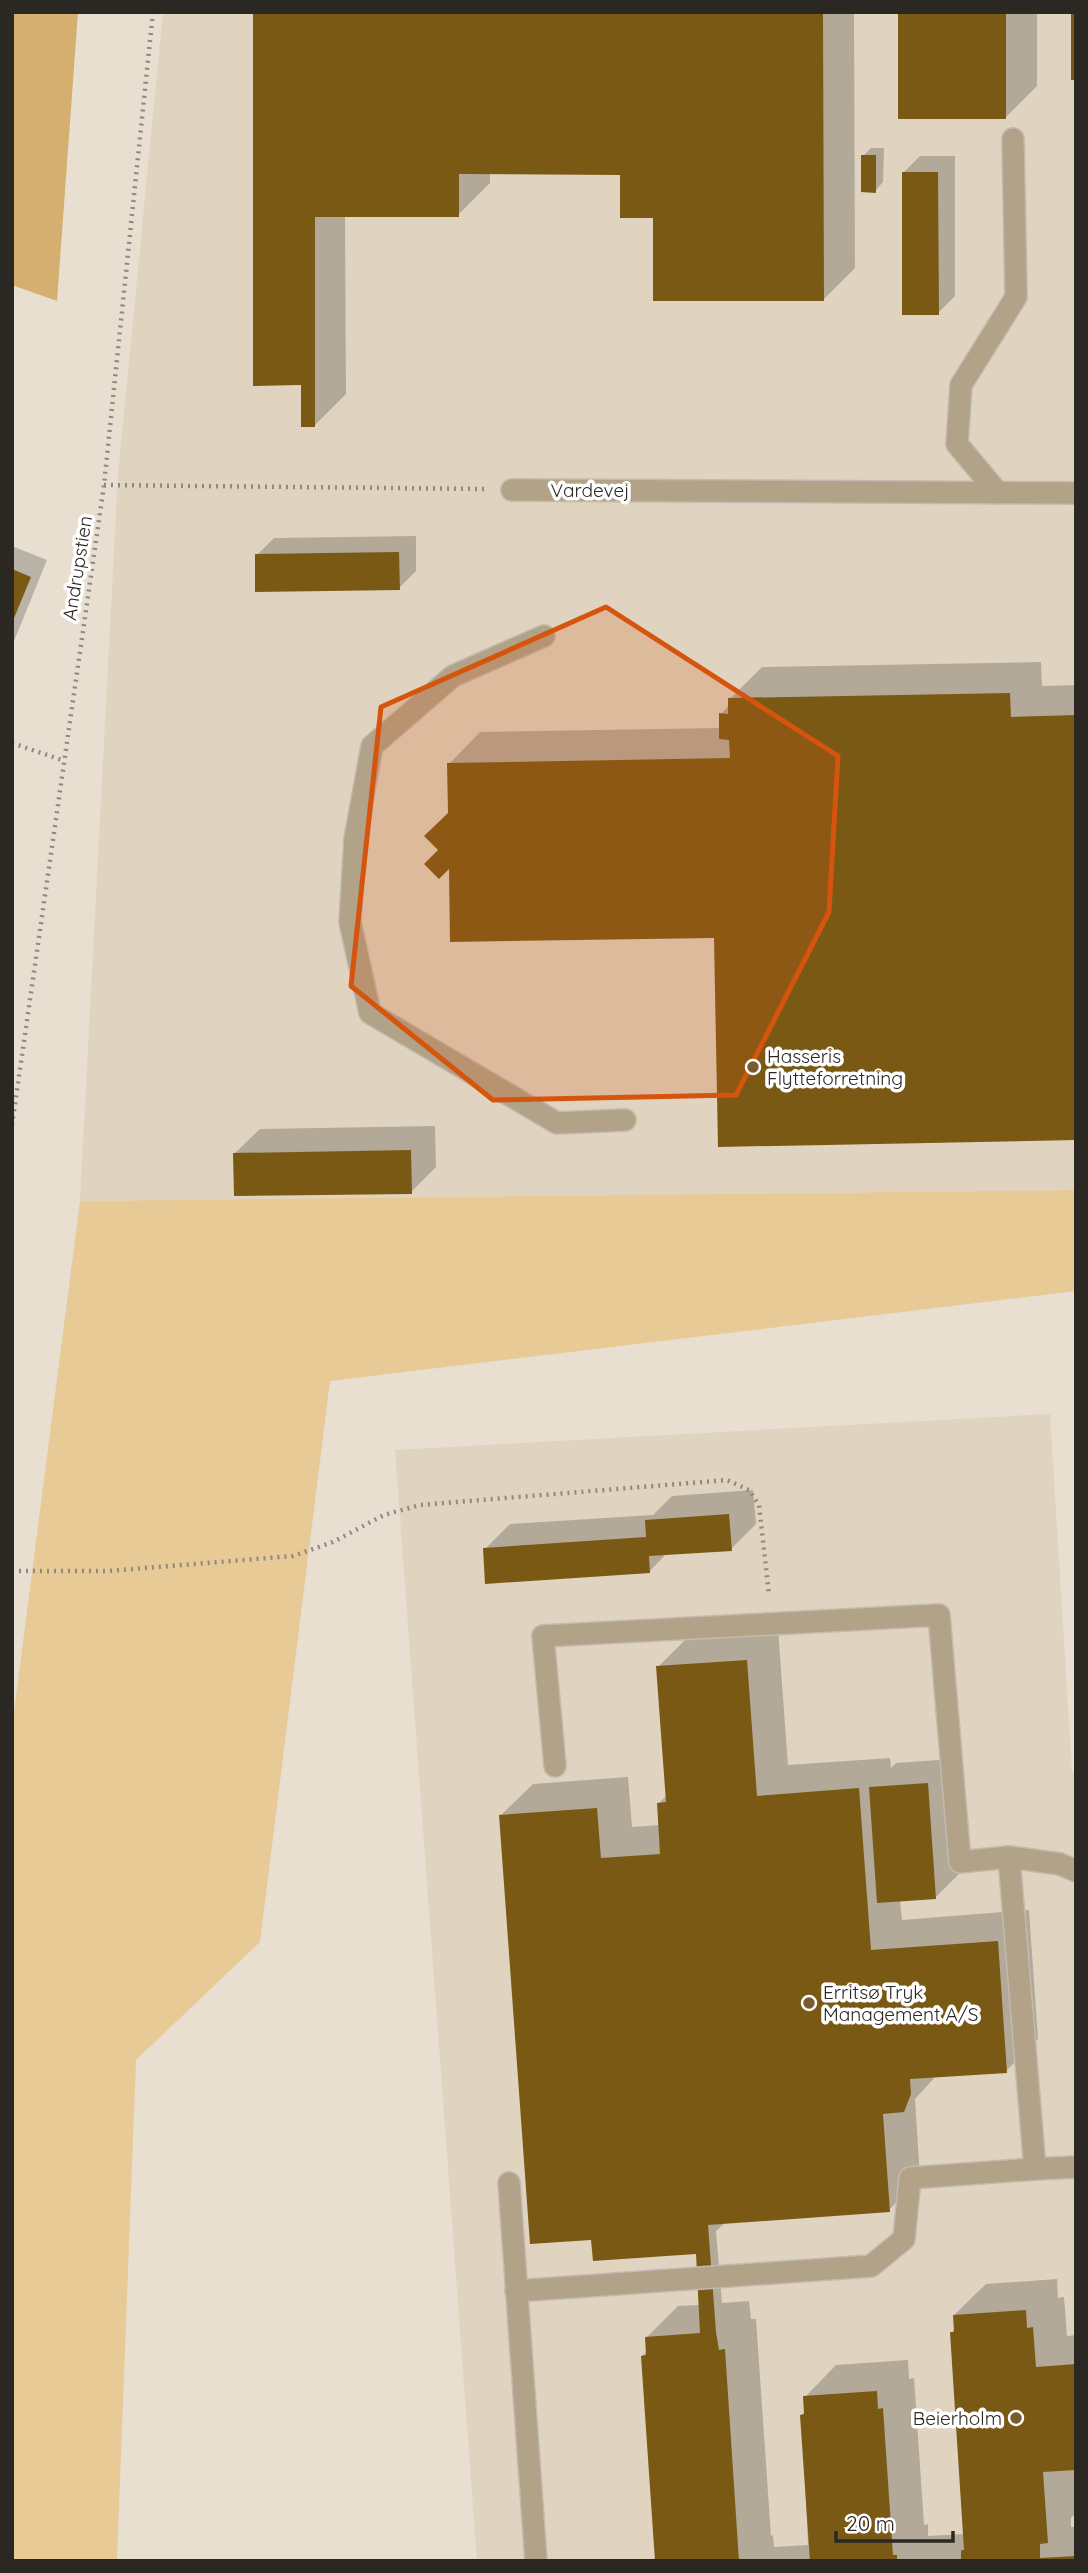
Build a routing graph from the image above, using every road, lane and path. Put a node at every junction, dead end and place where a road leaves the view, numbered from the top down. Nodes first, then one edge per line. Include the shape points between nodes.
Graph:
1 (153, 12) edge
2 (1013, 139) dead end
3 (104, 485) junction
4 (512, 489) joint
5 (998, 493) junction
6 (1076, 493) edge
7 (544, 636) dead end
8 (12, 743) edge
9 (62, 760) junction
10 (625, 1119) dead end
11 (12, 1125) edge
12 (12, 1571) edge
13 (772, 1624) junction
14 (555, 1766) dead end
15 (1009, 1857) junction
16 (1076, 1871) edge
17 (1076, 2167) edge
18 (1035, 2169) junction
19 (509, 2183) dead end
20 (516, 2291) junction
21 (536, 2561) edge

1 - 3 path, Andrupstien
2 - 5 street via 1016,297 961,385 957,444
3 - 4 path
3 - 9 path, Andrupstien
4 - 5 street, Vardevej
5 - 6 street, Vardevej
7 - 10 street via 453,676 372,746 355,839 350,922 370,1013 557,1123
8 - 9 path
9 - 11 path, Andrupstien
12 - 13 path via 108,1571 293,1556 333,1542 384,1515 420,1505 727,1480 750,1490 759,1505
13 - 14 street via 543,1636
13 - 15 street via 939,1615 960,1862
15 - 16 street via 1060,1864
15 - 18 street
17 - 18 street
18 - 20 street via 910,2178 904,2239 871,2266
19 - 20 street
20 - 21 street

